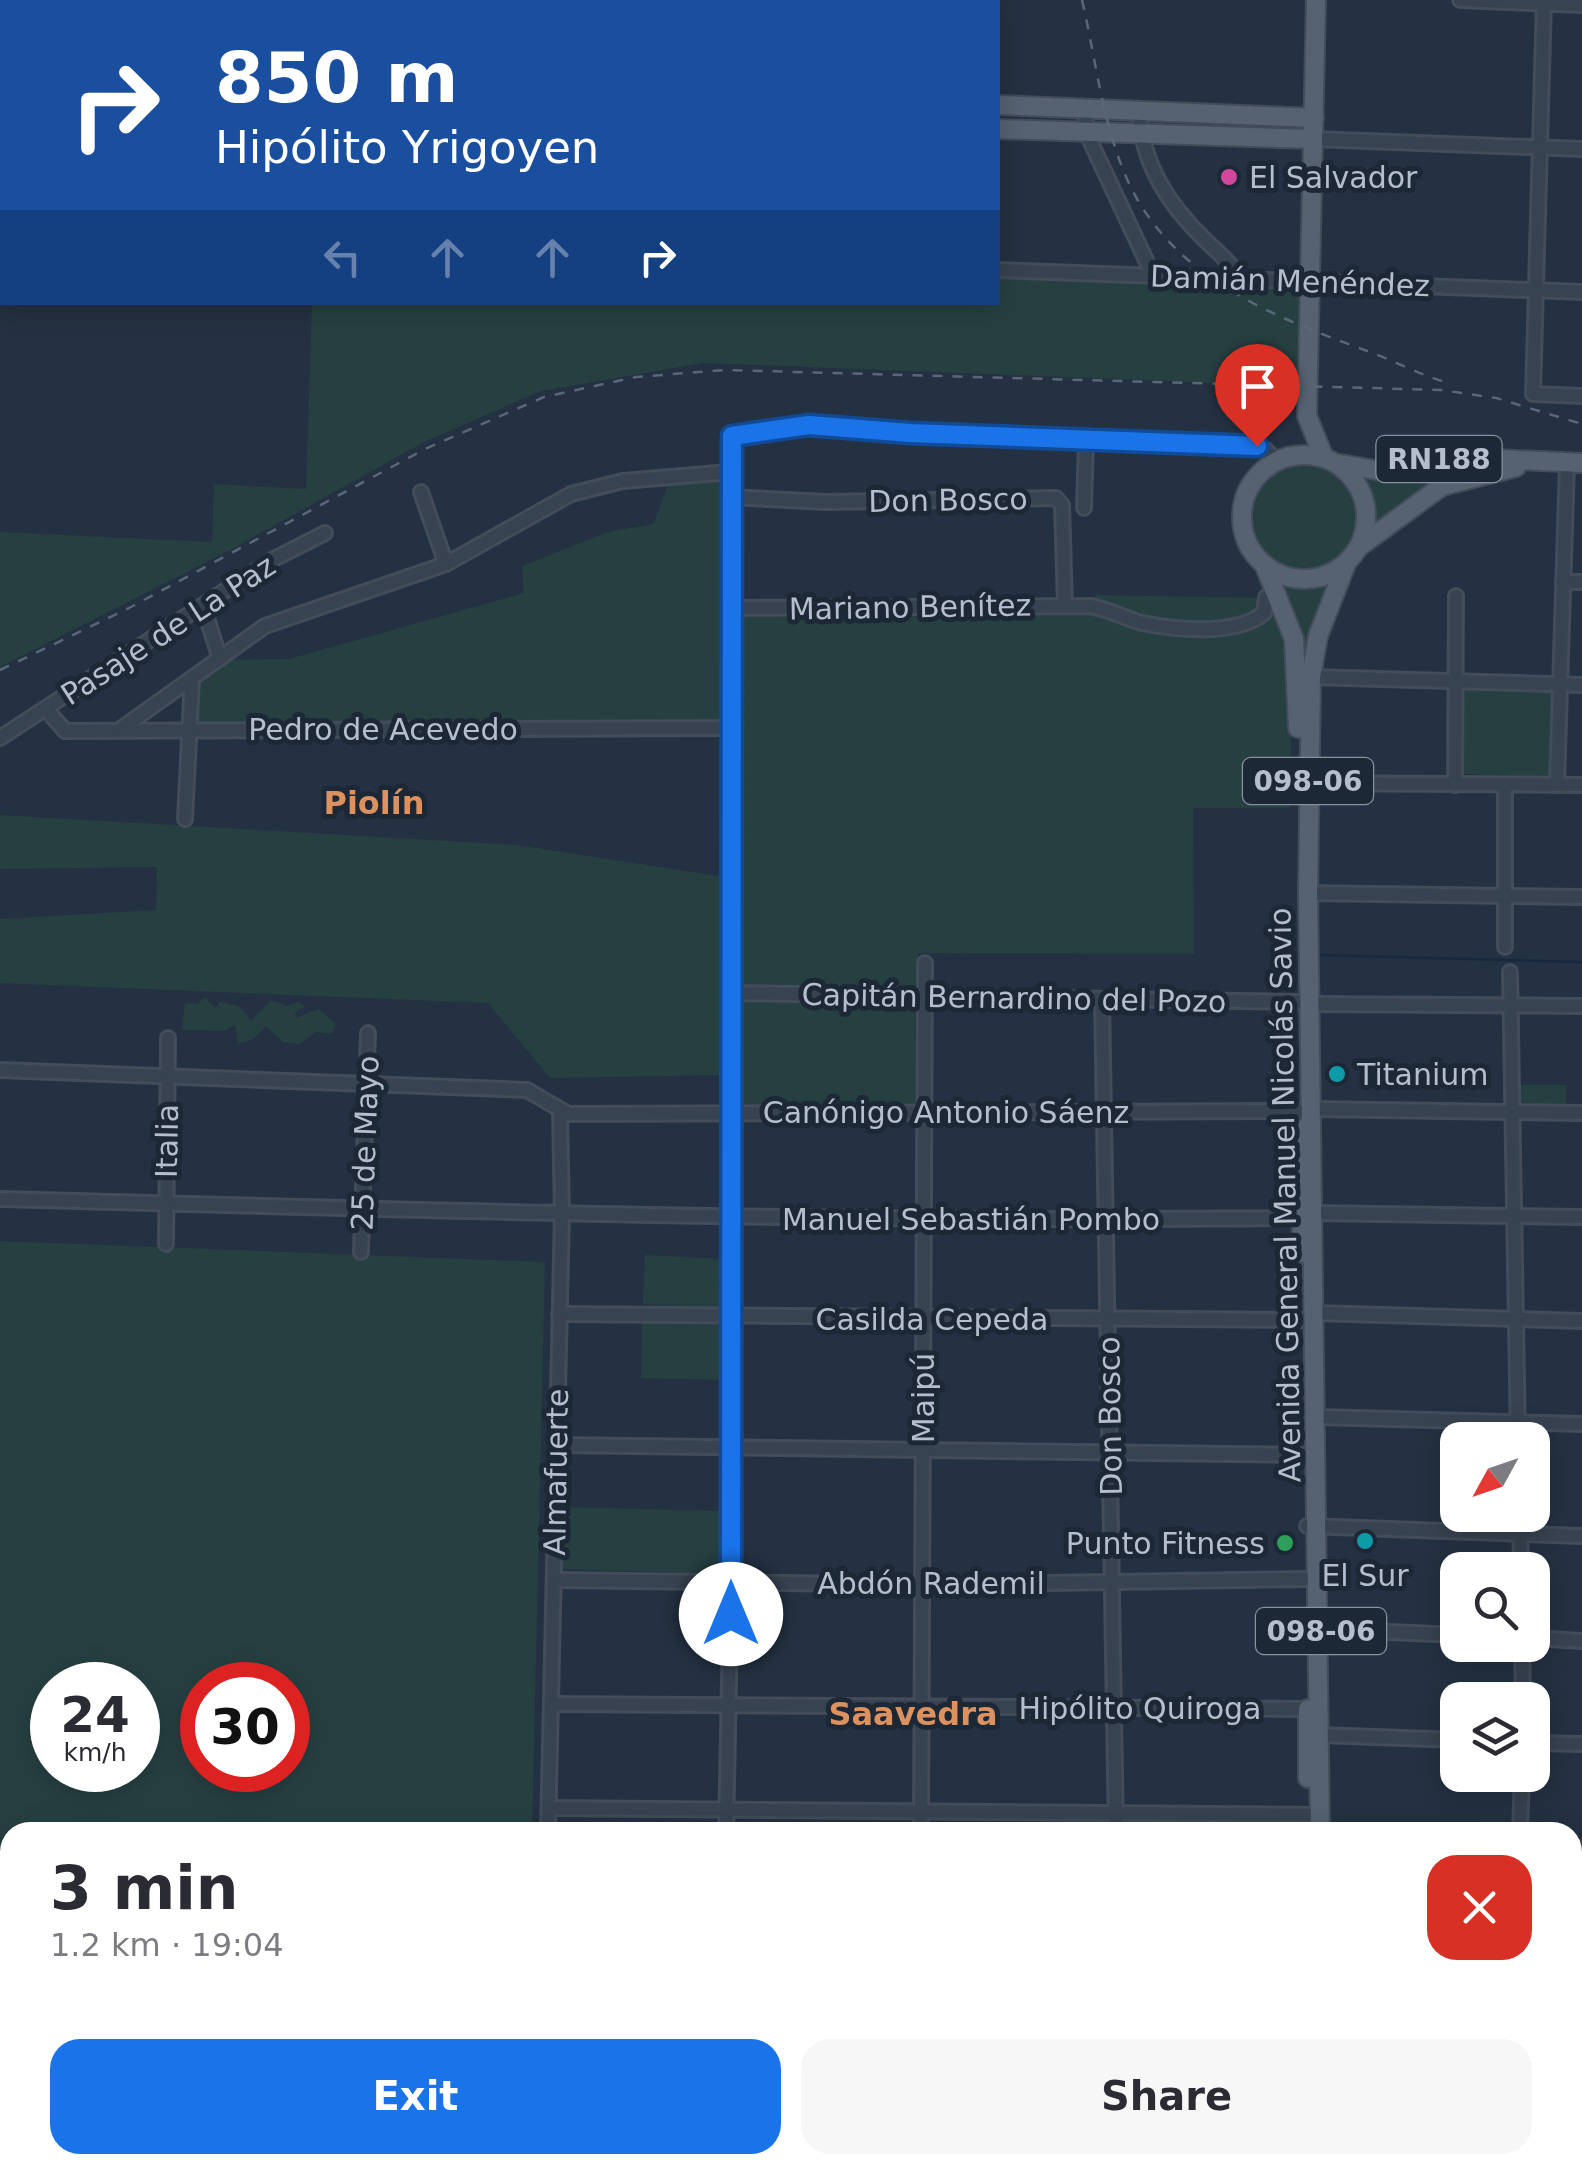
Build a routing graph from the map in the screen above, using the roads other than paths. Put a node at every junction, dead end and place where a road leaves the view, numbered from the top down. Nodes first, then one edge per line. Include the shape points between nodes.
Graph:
1 (1316, 0) edge
2 (1460, 0) edge
3 (1544, 2) edge
4 (1582, 5) edge
5 (1314, 80) junction
6 (1000, 105) edge
7 (1085, 108) junction
8 (1139, 111) junction
9 (1270, 116) junction
10 (1314, 118) junction
11 (1000, 129) edge
12 (1086, 132) junction
13 (1140, 134) junction
14 (1313, 140) junction
15 (1540, 148) junction
16 (1582, 149) edge
17 (1000, 270) edge
18 (1153, 275) junction
19 (1240, 280) junction
20 (1311, 282) junction
21 (1536, 291) junction
22 (1582, 292) edge
23 (1582, 396) edge
24 (1307, 416) junction
25 (1086, 440) junction
26 (1281, 459) junction
27 (1329, 460) junction
28 (1545, 463) junction
29 (1574, 463) edge
30 (730, 472) junction
31 (420, 492) dead end
32 (730, 498) junction
33 (1084, 508) dead end
34 (325, 533) dead end
35 (1359, 547) junction
36 (446, 564) junction
37 (1264, 564) junction
38 (1346, 564) junction
39 (1563, 582) junction
40 (1582, 582) edge
41 (1275, 590) junction
42 (1456, 596) dead end
43 (203, 606) junction
44 (1066, 606) junction
45 (730, 608) junction
46 (220, 658) junction
47 (1310, 677) junction
48 (192, 679) junction
49 (1456, 682) junction
50 (1559, 685) junction
51 (1582, 686) edge
52 (46, 709) junction
53 (122, 728) junction
54 (191, 728) junction
55 (730, 728) junction
56 (6, 735) edge
57 (0, 750) edge
58 (1308, 783) junction
59 (1454, 785) junction
60 (1557, 785) junction
61 (1582, 785) edge
62 (1505, 786) junction
63 (185, 819) dead end
64 (1308, 892) junction
65 (1504, 896) junction
66 (1582, 898) edge
67 (1505, 947) dead end
68 (925, 962) dead end
69 (1510, 972) dead end
70 (730, 992) junction
71 (925, 997) junction
72 (1102, 1000) junction
73 (1304, 1003) junction
74 (1510, 1004) junction
75 (1582, 1006) edge
76 (368, 1033) dead end
77 (168, 1038) dead end
78 (0, 1070) edge
79 (168, 1078) junction
80 (366, 1084) junction
81 (730, 1110) junction
82 (1305, 1110) junction
83 (1510, 1111) junction
84 (560, 1112) junction
85 (924, 1112) junction
86 (1582, 1113) edge
87 (1105, 1115) junction
88 (0, 1199) edge
89 (166, 1203) junction
90 (362, 1211) junction
91 (562, 1214) junction
92 (1512, 1214) junction
93 (1308, 1215) junction
94 (1582, 1216) edge
95 (729, 1218) junction
96 (926, 1218) junction
97 (1108, 1220) junction
98 (166, 1244) dead end
99 (362, 1252) dead end
100 (559, 1314) junction
101 (730, 1317) junction
102 (1310, 1317) junction
103 (1514, 1318) junction
104 (924, 1319) junction
105 (1108, 1320) junction
106 (1582, 1320) edge
107 (1317, 1417) junction
108 (1484, 1422) edge
109 (1518, 1422) edge
110 (1550, 1424) edge
111 (1582, 1424) edge
112 (556, 1445) junction
113 (729, 1447) junction
114 (923, 1450) junction
115 (1112, 1452) junction
116 (1306, 1454) junction
117 (1313, 1526) junction
118 (1520, 1533) junction
119 (1582, 1536) edge
120 (1521, 1552) edge
121 (1308, 1579) junction
122 (554, 1580) junction
123 (1113, 1582) junction
124 (731, 1583) junction
125 (924, 1585) junction
126 (1320, 1628) junction
127 (1440, 1634) edge
128 (1550, 1639) edge
129 (1582, 1641) edge
130 (551, 1704) junction
131 (730, 1704) junction
132 (922, 1706) junction
133 (1114, 1710) junction
134 (1308, 1710) junction
135 (1320, 1736) junction
136 (1440, 1739) edge
137 (1550, 1743) edge
138 (1582, 1744) edge
139 (1521, 1792) edge
140 (549, 1808) junction
141 (726, 1810) junction
142 (921, 1810) junction
143 (1116, 1813) junction
144 (548, 1822) edge
145 (726, 1822) edge
146 (921, 1822) edge
147 (1116, 1822) edge
148 (1278, 1822) edge
149 (1314, 1822) edge
150 (1314, 1822) edge
151 (1520, 1822) edge

1 - 5 main road, Avenida General Manuel Nicolás Savio
2 - 3 street
3 - 4 street
3 - 15 street
5 - 9 main road via 1302,98
5 - 10 main road, Avenida General Manuel Nicolás Savio
6 - 7 main road
7 - 8 main road
7 - 12 street
8 - 9 main road
8 - 13 street
9 - 10 main road
10 - 14 main road, Avenida General Manuel Nicolás Savio
11 - 12 main road
12 - 13 main road
12 - 18 street
13 - 14 main road
13 - 19 street via 1162,188
14 - 15 street
14 - 20 main road, Avenida General Manuel Nicolás Savio
15 - 16 street
15 - 21 street
17 - 18 street, Damián Menéndez
18 - 19 street, Damián Menéndez
19 - 20 street, Damián Menéndez
20 - 21 street, Damián Menéndez
20 - 24 main road, Avenida General Manuel Nicolás Savio
21 - 22 street, Damián Menéndez
21 - 23 street via 1533,394
24 - 26 main road, Avenida General Manuel Nicolás Savio
24 - 27 main road, Avenida General Manuel Nicolás Savio
25 - 26 street via 1250,445
25 - 30 street via 809,425 732,436
25 - 33 street
26 - 27 main road, RN188
26 - 37 main road, Avenida General Manuel Nicolás Savio via 1251,484 1242,518 1252,551
27 - 28 main road, RN188 via 1386,472 1453,456
27 - 35 main road, Avenida General Manuel Nicolás Savio / RN188 via 1360,490 1366,509
28 - 29 main road, RN188
28 - 35 main road, RN188 via 1442,486
29 - 39 street
30 - 32 street
30 - 36 street via 590,488
31 - 36 street
32 - 44 street, Don Bosco via 1056,498 1062,505
32 - 45 street
34 - 43 street, Pasaje de La Paz
35 - 38 main road, Avenida General Manuel Nicolás Savio / RN188
36 - 46 street via 265,626
37 - 38 main road via 1305,580
37 - 41 main road, Avenida General Manuel Nicolás Savio / 098-06
38 - 47 main road, Avenida General Manuel Nicolás Savio / 098-06
39 - 40 street
39 - 50 street
41 - 44 street, Mariano Benítez via 1266,596 1264,613 1239,628 1145,624 1090,606
41 - 73 main road, Avenida General Manuel Nicolás Savio / 098-06 via 1294,639 1298,676
42 - 49 street
43 - 46 street
43 - 52 street, Pasaje de La Paz
44 - 45 street, Mariano Benítez
45 - 55 street
46 - 48 street
47 - 49 street
47 - 58 main road, Avenida General Manuel Nicolás Savio / 098-06
48 - 53 street
48 - 54 street
49 - 50 street
49 - 59 street
50 - 51 street
50 - 60 street
52 - 53 street, Pedro de Acevedo via 65,731
52 - 56 street, Pasaje de La Paz
53 - 54 street, Pedro de Acevedo
54 - 55 street, Pedro de Acevedo
54 - 63 street
55 - 70 street
56 - 57 street, Pasaje de La Paz
58 - 59 street
58 - 64 main road, Avenida General Manuel Nicolás Savio / 098-06
59 - 62 street
60 - 61 street
60 - 62 street
62 - 65 street
64 - 65 street
64 - 73 main road, Avenida General Manuel Nicolás Savio / 098-06
65 - 66 street
65 - 67 street
68 - 71 street, Maipú
69 - 74 street
70 - 71 street, Capitán Bernardino del Pozo
70 - 81 street
71 - 72 street, Capitán Bernardino del Pozo
71 - 85 street, Maipú
72 - 73 street, Capitán Bernardino del Pozo
72 - 87 street, Don Bosco
73 - 74 street, Capitán Bernardino del Pozo
73 - 82 main road, Avenida General Manuel Nicolás Savio / 098-06
74 - 75 street, Capitán Bernardino del Pozo
74 - 83 street
76 - 80 street, 25 de Mayo
77 - 79 street, Italia
78 - 79 street, Canónigo Antonio Sáenz
79 - 80 street, Canónigo Antonio Sáenz
79 - 89 street, Italia
80 - 84 street, Canónigo Antonio Sáenz via 526,1090
80 - 90 street, 25 de Mayo
81 - 84 street, Canónigo Antonio Sáenz
81 - 85 street, Canónigo Antonio Sáenz
81 - 95 street
82 - 83 street, Canónigo Antonio Sáenz
82 - 87 street, Canónigo Antonio Sáenz
82 - 93 main road, Avenida General Manuel Nicolás Savio / 098-06
83 - 86 street, Canónigo Antonio Sáenz
83 - 92 street
84 - 91 street, Almafuerte
85 - 87 street, Canónigo Antonio Sáenz
85 - 96 street, Maipú
87 - 97 street, Don Bosco
88 - 89 street, Manuel Sebastián Pombo
89 - 90 street, Manuel Sebastián Pombo
89 - 98 street, Italia
90 - 91 street, Manuel Sebastián Pombo
90 - 99 street, 25 de Mayo
91 - 95 street, Manuel Sebastián Pombo
91 - 100 street, Almafuerte
92 - 93 street, Manuel Sebastián Pombo
92 - 94 street, Manuel Sebastián Pombo
92 - 103 street
93 - 97 street, Manuel Sebastián Pombo
93 - 102 main road, Avenida General Manuel Nicolás Savio / 098-06
95 - 96 street, Manuel Sebastián Pombo
95 - 101 street
96 - 97 street, Manuel Sebastián Pombo
96 - 104 street, Maipú
97 - 105 street, Don Bosco
100 - 101 street, Casilda Cepeda
100 - 112 street, Almafuerte
101 - 104 street, Casilda Cepeda
101 - 113 street
102 - 103 street, Casilda Cepeda
102 - 105 street, Casilda Cepeda
102 - 107 main road, Avenida General Manuel Nicolás Savio / 098-06
102 - 116 main road, Avenida General Manuel Nicolás Savio / 098-06
103 - 106 street, Casilda Cepeda
103 - 109 street
104 - 105 street, Casilda Cepeda
104 - 114 street, Maipú
105 - 115 street, Don Bosco
107 - 108 street
107 - 117 main road, Avenida General Manuel Nicolás Savio / 098-06
110 - 111 street
112 - 113 street
112 - 122 street, Almafuerte
113 - 114 street
113 - 124 street
114 - 115 street
114 - 125 street, Maipú
115 - 116 street
115 - 123 street, Don Bosco
116 - 117 main road, Avenida General Manuel Nicolás Savio / 098-06
117 - 118 street
117 - 121 main road, Avenida General Manuel Nicolás Savio / 098-06
117 - 126 main road, Avenida General Manuel Nicolás Savio / 098-06
118 - 119 street
118 - 120 street
121 - 123 street, Abdón Rademil
121 - 134 main road, Avenida General Manuel Nicolás Savio / 098-06
122 - 124 street, Abdón Rademil
122 - 130 street, Almafuerte
123 - 125 street, Abdón Rademil
123 - 133 street, Don Bosco
124 - 125 street, Abdón Rademil
124 - 131 street
125 - 132 street, Maipú
126 - 127 street
126 - 135 main road, Avenida General Manuel Nicolás Savio / 098-06
128 - 129 street
130 - 131 street, Hipólito Quiroga
130 - 140 street, Almafuerte
131 - 132 street, Hipólito Quiroga
131 - 141 street
132 - 133 street, Hipólito Quiroga
132 - 142 street, Maipú
133 - 134 street, Hipólito Quiroga
133 - 143 street, Don Bosco
134 - 149 main road, Avenida General Manuel Nicolás Savio / 098-06
135 - 136 street
135 - 150 main road, Avenida General Manuel Nicolás Savio / 098-06
137 - 138 street
139 - 151 street
140 - 141 street
140 - 144 street, Almafuerte
141 - 142 street
141 - 145 street
142 - 143 street
142 - 146 street, Maipú
143 - 147 street, Don Bosco
143 - 148 street

